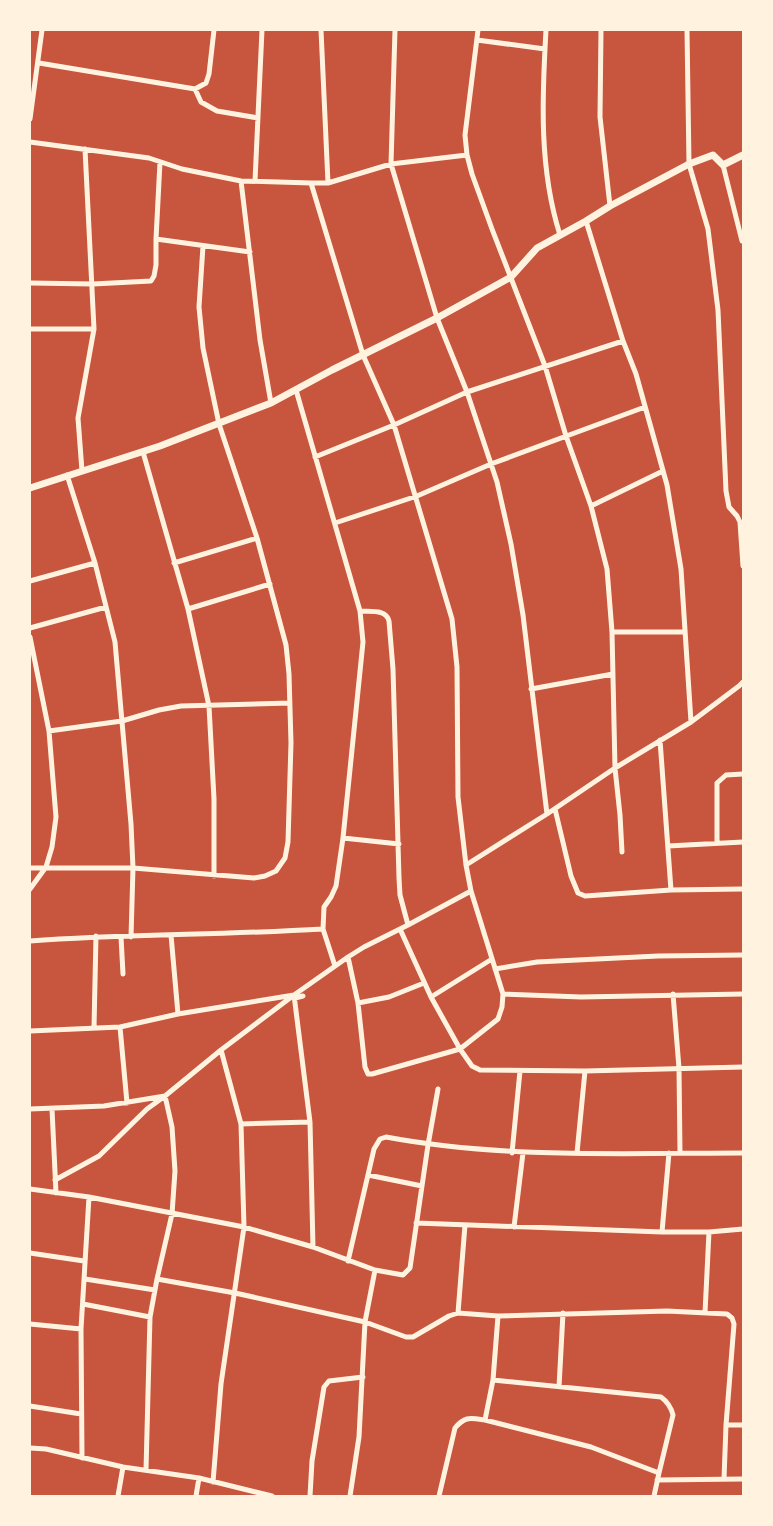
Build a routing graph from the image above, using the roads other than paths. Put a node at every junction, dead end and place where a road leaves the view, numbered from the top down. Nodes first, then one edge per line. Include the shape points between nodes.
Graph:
1 (42, 30) edge
2 (214, 30) edge
3 (262, 30) edge
4 (321, 30) edge
5 (395, 30) edge
6 (478, 30) edge
7 (546, 30) edge
8 (601, 30) edge
9 (687, 30) edge
10 (477, 40) junction
11 (545, 49) junction
12 (39, 63) junction
13 (30, 70) edge
14 (38, 70) junction
15 (195, 89) junction
16 (258, 118) junction
17 (30, 119) edge
18 (30, 142) edge
19 (85, 149) junction
20 (467, 155) junction
21 (743, 155) edge
22 (160, 162) junction
23 (391, 164) junction
24 (689, 164) junction
25 (723, 165) junction
26 (241, 181) junction
27 (255, 181) junction
28 (312, 183) junction
29 (328, 183) junction
30 (610, 206) junction
31 (586, 221) junction
32 (560, 235) junction
33 (156, 239) junction
34 (742, 241) dead end
35 (203, 246) junction
36 (250, 252) junction
37 (511, 277) junction
38 (30, 283) edge
39 (92, 284) junction
40 (437, 318) junction
41 (30, 329) edge
42 (94, 329) junction
43 (623, 341) junction
44 (363, 355) junction
45 (545, 366) junction
46 (296, 390) junction
47 (467, 392) junction
48 (272, 403) junction
49 (645, 407) junction
50 (219, 424) junction
51 (394, 425) junction
52 (566, 436) junction
53 (143, 452) junction
54 (315, 457) junction
55 (491, 464) junction
56 (82, 471) junction
57 (663, 471) junction
58 (67, 476) junction
59 (30, 488) edge
60 (417, 496) junction
61 (591, 506) junction
62 (335, 523) junction
63 (257, 538) junction
64 (95, 563) junction
65 (174, 563) junction
66 (743, 566) edge
67 (30, 581) edge
68 (270, 584) junction
69 (106, 607) junction
70 (188, 609) junction
71 (360, 611) junction
72 (30, 628) edge
73 (612, 632) junction
74 (685, 632) junction
75 (30, 637) edge
76 (613, 674) junction
77 (742, 685) edge
78 (531, 689) junction
79 (290, 703) junction
80 (209, 706) junction
81 (122, 721) junction
82 (691, 722) junction
83 (50, 731) junction
84 (660, 740) junction
85 (615, 768) junction
86 (743, 774) edge
87 (555, 809) junction
88 (547, 814) junction
89 (343, 838) junction
90 (717, 842) junction
91 (743, 842) edge
92 (399, 844) junction
93 (668, 846) junction
94 (622, 852) dead end
95 (466, 865) junction
96 (46, 867) junction
97 (30, 868) edge
98 (133, 868) junction
99 (214, 876) junction
100 (30, 889) edge
101 (743, 889) edge
102 (671, 890) junction
103 (472, 891) junction
104 (408, 925) junction
105 (323, 929) junction
106 (400, 930) junction
107 (170, 935) junction
108 (96, 936) junction
109 (121, 937) junction
110 (131, 937) junction
111 (30, 941) edge
112 (743, 955) edge
113 (348, 957) junction
114 (492, 959) junction
115 (336, 966) junction
116 (495, 969) junction
117 (124, 974) dead end
118 (424, 983) junction
119 (502, 994) junction
120 (673, 994) junction
121 (743, 994) edge
122 (294, 996) junction
123 (303, 996) dead end
124 (431, 997) junction
125 (358, 1003) junction
126 (178, 1014) junction
127 (120, 1027) junction
128 (94, 1028) junction
129 (30, 1031) edge
130 (460, 1049) junction
131 (221, 1050) junction
132 (743, 1067) edge
133 (679, 1068) junction
134 (520, 1071) junction
135 (585, 1071) junction
136 (438, 1089) dead end
137 (165, 1096) junction
138 (127, 1103) junction
139 (52, 1108) junction
140 (30, 1109) edge
141 (310, 1122) junction
142 (241, 1124) junction
143 (428, 1145) junction
144 (512, 1153) junction
145 (523, 1153) junction
146 (577, 1153) junction
147 (670, 1153) junction
148 (680, 1153) junction
149 (743, 1153) edge
150 (368, 1175) junction
151 (55, 1180) junction
152 (422, 1186) junction
153 (30, 1190) edge
154 (56, 1193) junction
155 (89, 1197) junction
156 (172, 1214) junction
157 (416, 1223) junction
158 (465, 1225) junction
159 (244, 1227) junction
160 (514, 1227) junction
161 (743, 1229) edge
162 (662, 1232) junction
163 (709, 1232) junction
164 (313, 1248) junction
165 (30, 1253) edge
166 (84, 1261) junction
167 (348, 1261) junction
168 (374, 1270) junction
169 (85, 1279) junction
170 (157, 1279) junction
171 (155, 1290) junction
172 (235, 1293) junction
173 (83, 1304) junction
174 (458, 1313) junction
175 (563, 1313) junction
176 (706, 1313) junction
177 (498, 1316) junction
178 (150, 1317) junction
179 (365, 1322) junction
180 (30, 1324) edge
181 (81, 1329) junction
182 (362, 1377) junction
183 (493, 1380) junction
184 (559, 1387) junction
185 (30, 1406) edge
186 (81, 1414) junction
187 (485, 1420) junction
188 (726, 1425) junction
189 (743, 1425) edge
190 (30, 1448) edge
191 (82, 1458) junction
192 (123, 1467) junction
193 (146, 1470) junction
194 (659, 1473) junction
195 (199, 1478) junction
196 (743, 1479) edge
197 (657, 1480) junction
198 (724, 1480) junction
199 (213, 1482) junction
200 (118, 1496) edge
201 (196, 1496) edge
202 (272, 1496) edge
203 (310, 1496) edge
204 (350, 1496) edge
205 (439, 1496) edge
206 (654, 1496) edge

1 - 12 street
2 - 15 street via 209,74 206,83
3 - 16 street
4 - 29 street
5 - 23 street
6 - 10 street
7 - 11 street
8 - 30 street via 600,117
9 - 24 street
10 - 11 street
10 - 20 street via 465,135
11 - 32 street via 545,154 549,194
12 - 14 street
12 - 15 street
13 - 14 street
14 - 17 street
15 - 16 street via 201,102 217,112
16 - 27 street
18 - 19 street
19 - 22 street
19 - 39 street
20 - 23 street
20 - 37 street
21 - 25 street
22 - 26 street
22 - 33 street
23 - 29 street
23 - 40 street
24 - 25 street via 713,155
24 - 30 street
24 - 66 street via 708,229 718,310 727,497 729,507 740,522
25 - 34 street
26 - 27 street
26 - 36 street
27 - 28 street
28 - 29 street
28 - 44 street
30 - 31 street
31 - 32 street
31 - 43 street
32 - 37 street via 537,248
33 - 35 street
33 - 39 street via 156,265 151,281
35 - 36 street
35 - 50 street via 199,307 203,348
36 - 48 street via 260,340
37 - 40 street
37 - 45 street
38 - 39 street
39 - 42 street
40 - 44 street
40 - 47 street
41 - 42 street
42 - 56 street via 78,418
43 - 45 street
43 - 49 street
44 - 46 street
44 - 51 street
45 - 47 street
45 - 52 street
46 - 48 street
46 - 54 street
47 - 51 street
47 - 55 street
48 - 50 street
49 - 52 street
49 - 57 street
50 - 53 street
50 - 63 street
51 - 54 street
51 - 60 street
52 - 55 street
52 - 61 street
53 - 56 street
53 - 65 street
54 - 62 street
55 - 60 street
55 - 78 street via 511,544
56 - 58 street
57 - 61 street
57 - 74 street via 681,568
58 - 59 street
58 - 64 street
60 - 62 street
60 - 95 street via 452,619 457,667 458,797
61 - 73 street via 607,569
62 - 71 street
63 - 65 street
63 - 68 street
64 - 67 street
64 - 69 street
65 - 70 street
68 - 70 street
68 - 79 street via 286,645
69 - 72 street
69 - 81 street via 115,642
70 - 80 street
71 - 89 street via 363,642
71 - 92 street via 384,613 389,621
73 - 74 street
73 - 76 street
74 - 82 street
75 - 83 street
76 - 78 street
76 - 85 street
77 - 82 street
78 - 88 street
79 - 80 street
79 - 99 street via 285,858 276,871 265,876
80 - 81 street via 181,706
80 - 99 street
81 - 83 street
81 - 98 street
82 - 84 street
83 - 96 street via 56,817
84 - 85 street
84 - 93 street
85 - 87 street
85 - 94 street
86 - 90 street via 726,775 717,783
87 - 88 street
87 - 102 street via 578,893 585,896
88 - 95 street
89 - 92 street
89 - 105 street via 336,886 324,907
90 - 91 street
90 - 93 street
92 - 104 street via 400,895
93 - 102 street
95 - 103 street
96 - 97 street
96 - 98 street
96 - 100 street
98 - 99 street
98 - 110 street
101 - 102 street
103 - 104 street
103 - 114 street
104 - 106 street
105 - 107 street
105 - 115 street
106 - 113 street
106 - 118 street
107 - 110 street
107 - 126 street
108 - 109 street
108 - 111 street
108 - 128 street
109 - 110 street
109 - 117 street
112 - 116 street via 537,962
113 - 115 street
113 - 125 street
114 - 116 street
114 - 124 street
115 - 122 street
116 - 119 street
118 - 124 street
118 - 125 street via 389,997
119 - 120 street via 581,997
119 - 130 street via 498,1019
120 - 121 street
120 - 133 street
122 - 123 street
122 - 126 street
122 - 131 street
122 - 141 street
124 - 130 street
125 - 130 street via 368,1074
126 - 127 street
127 - 128 street
127 - 138 street
128 - 129 street
130 - 134 street via 472,1066 480,1070
131 - 137 street
131 - 142 street
132 - 133 street
133 - 135 street
133 - 148 street
134 - 135 street
134 - 144 street
135 - 146 street
136 - 143 street
137 - 138 street
137 - 151 street via 99,1156
137 - 156 street via 172,1127 175,1171
138 - 139 street
139 - 140 street
139 - 151 street
141 - 142 street
141 - 164 street
142 - 159 street
143 - 144 street
143 - 150 street via 386,1137 380,1139 374,1149
143 - 152 street
144 - 145 street
145 - 146 street
145 - 160 street
146 - 147 street
147 - 148 street
147 - 162 street
148 - 149 street
150 - 152 street
150 - 167 street
151 - 154 street
152 - 157 street
153 - 154 street
154 - 155 street
155 - 156 street
155 - 166 street
156 - 159 street
156 - 170 street
157 - 158 street
157 - 168 street via 407,1273 398,1275
158 - 160 street
158 - 174 street
159 - 164 street
159 - 172 street
160 - 162 street
161 - 163 street
162 - 163 street
163 - 176 street
164 - 167 street
165 - 166 street
166 - 169 street
167 - 168 street
168 - 179 street
169 - 171 street
169 - 173 street
170 - 171 street
170 - 172 street
171 - 178 street
172 - 179 street
172 - 199 street via 221,1384
173 - 178 street
173 - 181 street
174 - 177 street
174 - 179 street via 413,1337
175 - 176 street
175 - 177 street
175 - 184 street
176 - 188 street via 727,1314 734,1324
177 - 183 street
178 - 193 street
179 - 182 street
180 - 181 street
181 - 186 street
182 - 203 street via 329,1381 324,1387
182 - 204 street via 360,1437
183 - 184 street
183 - 187 street
184 - 194 street via 661,1397 666,1401 673,1415
185 - 186 street
186 - 191 street
187 - 194 street via 591,1448
187 - 205 street via 468,1418 455,1428
188 - 189 street
188 - 198 street
190 - 191 street
191 - 192 street
192 - 193 street
192 - 200 street
193 - 195 street
194 - 197 street
195 - 199 street
195 - 201 street
196 - 198 street
197 - 198 street
197 - 206 street
199 - 202 street

